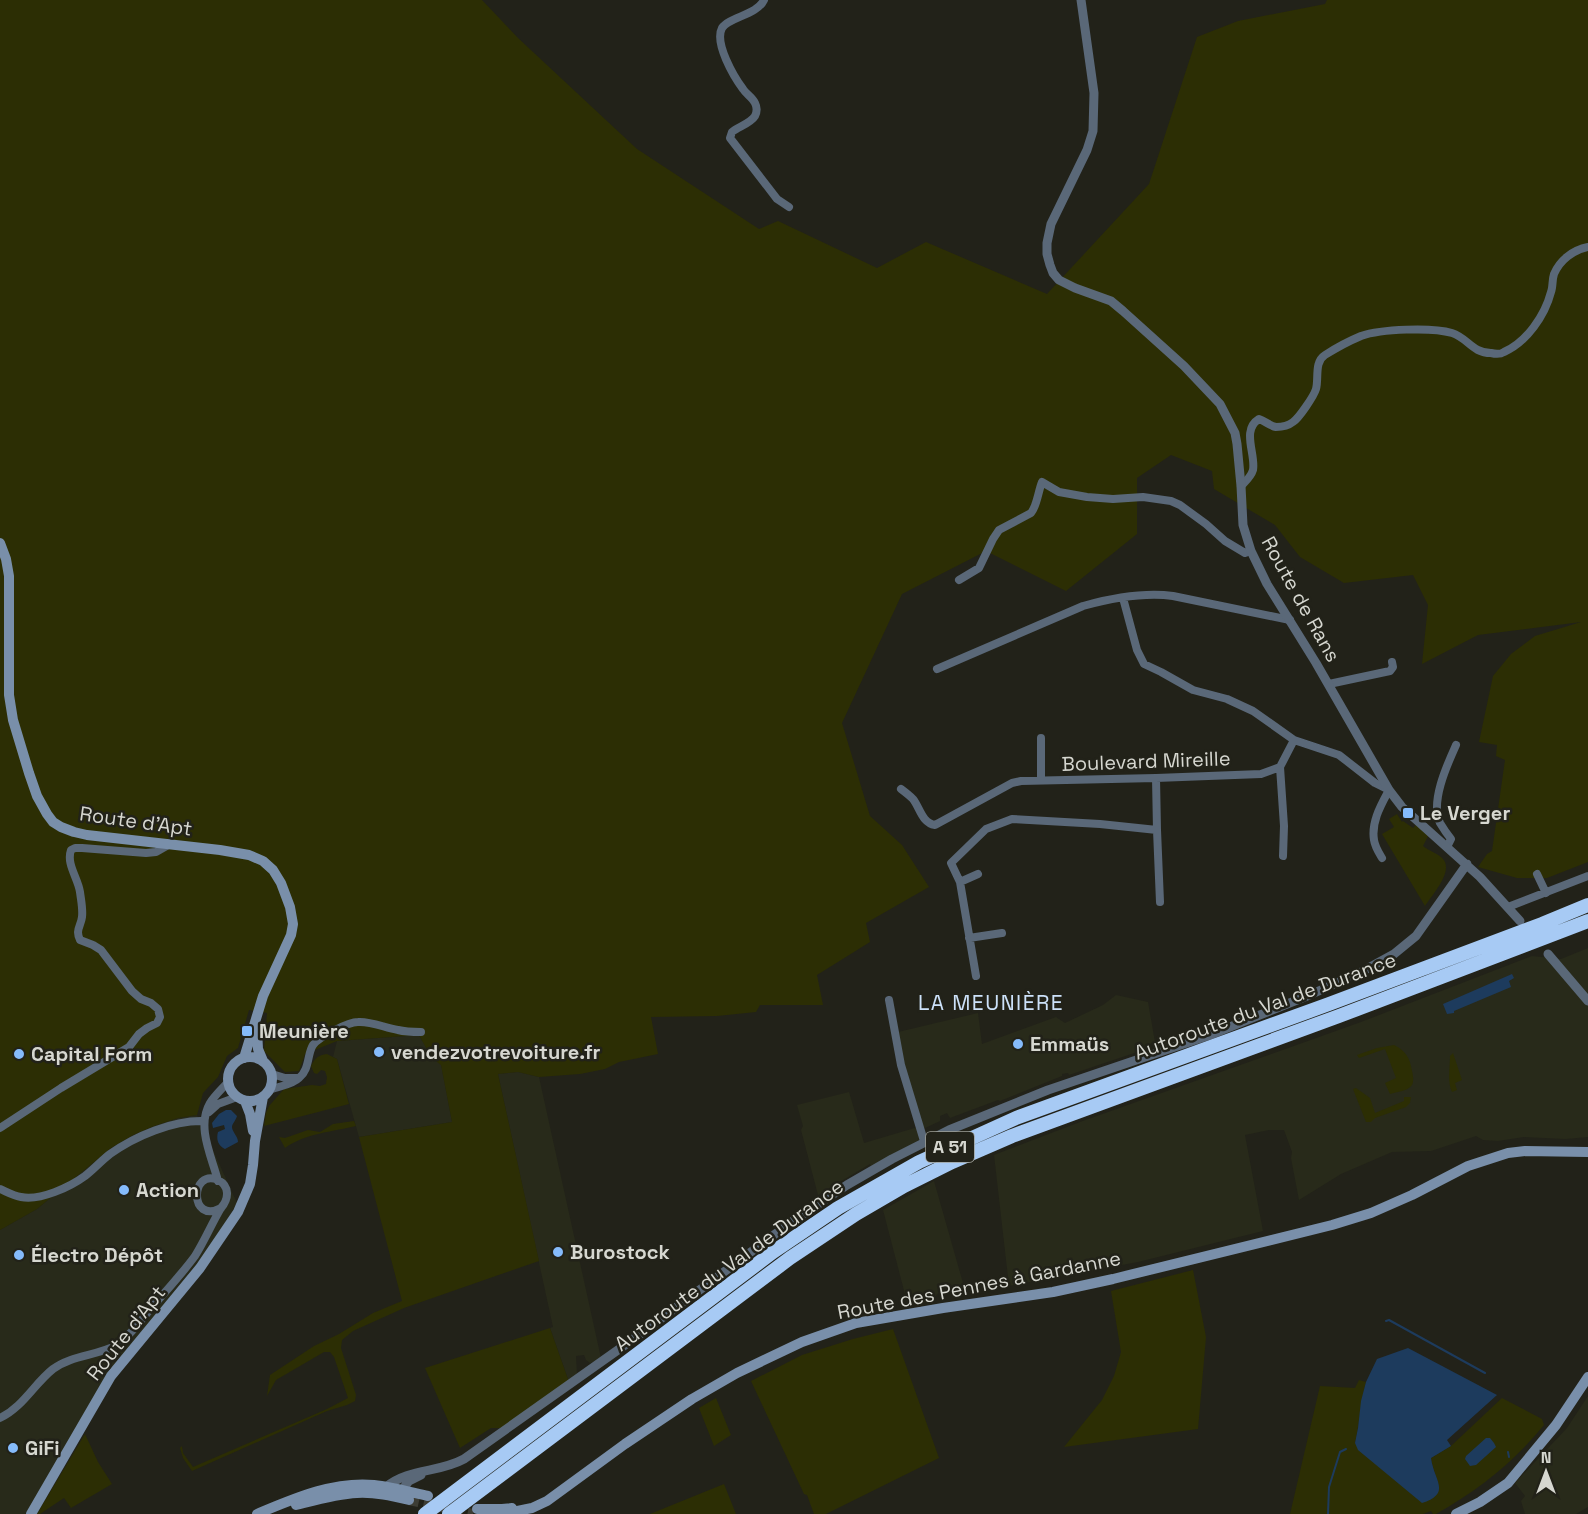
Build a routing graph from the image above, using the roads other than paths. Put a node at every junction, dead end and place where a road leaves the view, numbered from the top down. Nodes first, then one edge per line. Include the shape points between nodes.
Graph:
1 (764, 0) edge
2 (1081, 0) edge
3 (789, 207) dead end
4 (1588, 247) edge
5 (1241, 486) junction
6 (0, 543) edge
7 (1251, 550) junction
8 (959, 580) dead end
9 (1124, 598) junction
10 (1290, 620) junction
11 (1392, 662) dead end
12 (937, 669) dead end
13 (1329, 684) junction
14 (1041, 738) dead end
15 (1294, 740) junction
16 (1456, 745) dead end
17 (1280, 767) junction
18 (1156, 778) junction
19 (1041, 780) junction
20 (900, 789) dead end
21 (1389, 790) junction
22 (1157, 830) junction
23 (170, 844) junction
24 (1447, 847) junction
25 (1283, 856) dead end
26 (1382, 858) dead end
27 (1467, 864) junction
28 (978, 874) dead end
29 (1537, 874) dead end
30 (1588, 876) edge
31 (960, 882) junction
32 (1546, 892) junction
33 (1160, 902) dead end
34 (1588, 905) edge
35 (1508, 907) junction
36 (1520, 921) dead end
37 (1588, 922) edge
38 (1002, 933) dead end
39 (969, 938) junction
40 (1548, 954) dead end
41 (976, 976) dead end
42 (890, 1000) dead end
43 (1588, 1001) edge
44 (258, 1013) junction
45 (421, 1032) dead end
46 (244, 1058) junction
47 (263, 1061) junction
48 (272, 1074) junction
49 (301, 1077) junction
50 (228, 1082) junction
51 (266, 1094) junction
52 (241, 1099) junction
53 (205, 1118) junction
54 (0, 1128) edge
55 (255, 1141) junction
56 (924, 1141) junction
57 (1588, 1152) edge
58 (213, 1160) junction
59 (208, 1180) junction
60 (218, 1181) junction
61 (0, 1188) edge
62 (202, 1208) junction
63 (221, 1208) junction
64 (208, 1231) junction
65 (1588, 1377) edge
66 (0, 1418) edge
67 (597, 1465) junction
68 (431, 1470) junction
69 (386, 1487) junction
70 (406, 1495) junction
71 (428, 1496) dead end
72 (477, 1509) dead end
73 (31, 1514) edge
74 (257, 1514) edge
75 (267, 1514) edge
76 (425, 1514) edge
77 (449, 1514) edge
78 (503, 1514) edge
79 (1456, 1514) edge

1 - 3 street via 722,29 723,52 756,106 753,119 732,132 730,138 777,199
2 - 5 street, Route de Rans via 1094,93 1093,131 1052,224 1047,243 1050,265 1059,280 1111,301 1124,311 1220,404 1238,444
4 - 5 street via 1562,261 1542,314 1520,342 1503,353 1481,352 1449,332 1423,329 1363,335 1321,357 1316,391 1294,422 1278,427 1259,419 1254,422 1250,436 1253,469
5 - 7 street, Route de Rans via 1243,525
6 - 23 main road, Route d'Apt via 9,576 9,695 13,720 33,785 47,814 53,822 74,832
7 - 8 street via 1245,553 1225,541 1171,501 1087,497 1059,492 1042,482 1034,510 999,530 979,568
7 - 10 street, Route de Rans
9 - 10 street via 1173,596
9 - 12 street via 1083,606
9 - 15 street via 1144,664 1193,690 1253,711
10 - 13 street, Route de Rans
11 - 13 street via 1390,671
13 - 21 street, Route de Rans
14 - 19 street
15 - 17 street
15 - 21 street via 1339,755
16 - 24 street via 1436,805 1440,822 1451,839
17 - 18 street, Boulevard Mireille via 1261,774
17 - 25 street
18 - 19 street, Boulevard Mireille
18 - 22 street
19 - 20 street, Boulevard Mireille via 1012,783 936,825 930,824 913,799
21 - 24 street, Route de Rans via 1402,807
21 - 26 street via 1375,826 1374,840
22 - 31 street via 1012,819 986,829 951,863
22 - 33 street
23 - 44 main road, Route d'Apt via 257,857 281,883 292,916 291,935
23 - 54 street via 146,853 71,850 70,862 80,891 80,940 101,950 132,991 158,1009 160,1017 129,1047
24 - 27 street, Route de Rans
27 - 35 street, Route de Rans
27 - 56 street via 1416,936 1363,971 1210,1035 1048,1090
28 - 31 street
29 - 32 street
30 - 32 street
31 - 39 street
32 - 35 street
34 - 76 highway, Autoroute du Val de Durance / A 51 via 1016,1118 919,1162 787,1242
35 - 36 street, Route de Rans
37 - 77 highway, Autoroute du Val de Durance / A 51 via 1040,1125 904,1186 790,1258
38 - 39 street
39 - 41 street
40 - 43 street
42 - 56 street via 902,1065
44 - 46 main road, Route d'Apt
44 - 47 main road, Route d'Apt via 257,1040
45 - 49 street via 365,1022 348,1024 312,1046
46 - 47 main road
46 - 50 main road via 234,1065
47 - 48 main road
48 - 49 street
48 - 51 main road
49 - 51 street
50 - 52 main road
50 - 53 street via 209,1104
51 - 52 main road via 255,1101
51 - 55 main road, Route d'Apt
52 - 53 street via 218,1104
52 - 55 main road, Route d'Apt via 250,1114
53 - 58 street
53 - 61 street via 128,1142 85,1176 34,1199
55 - 73 main road, Route d'Apt via 250,1184 238,1212 200,1268 111,1376
56 - 68 street via 819,1203 464,1459
57 - 67 main road, Route des Pennes à Gardanne via 1508,1153 1468,1166 1371,1213 1332,1225 1053,1292 856,1323 802,1342 737,1373
58 - 59 street
58 - 60 street
59 - 60 street
59 - 62 street via 196,1190
60 - 63 street via 227,1193
62 - 63 street
62 - 64 street via 208,1219
63 - 64 street
64 - 66 street via 191,1261 122,1341 59,1365 15,1409
65 - 79 main road via 1556,1425 1508,1484
67 - 72 main road, Route des Pennes à Gardanne via 526,1504
67 - 78 main road, Route des Pennes à Gardanne via 547,1501
68 - 69 street via 400,1477
68 - 70 street via 409,1481
69 - 70 main road
69 - 74 main road via 344,1486 306,1495
70 - 71 main road
70 - 75 main road via 348,1493

